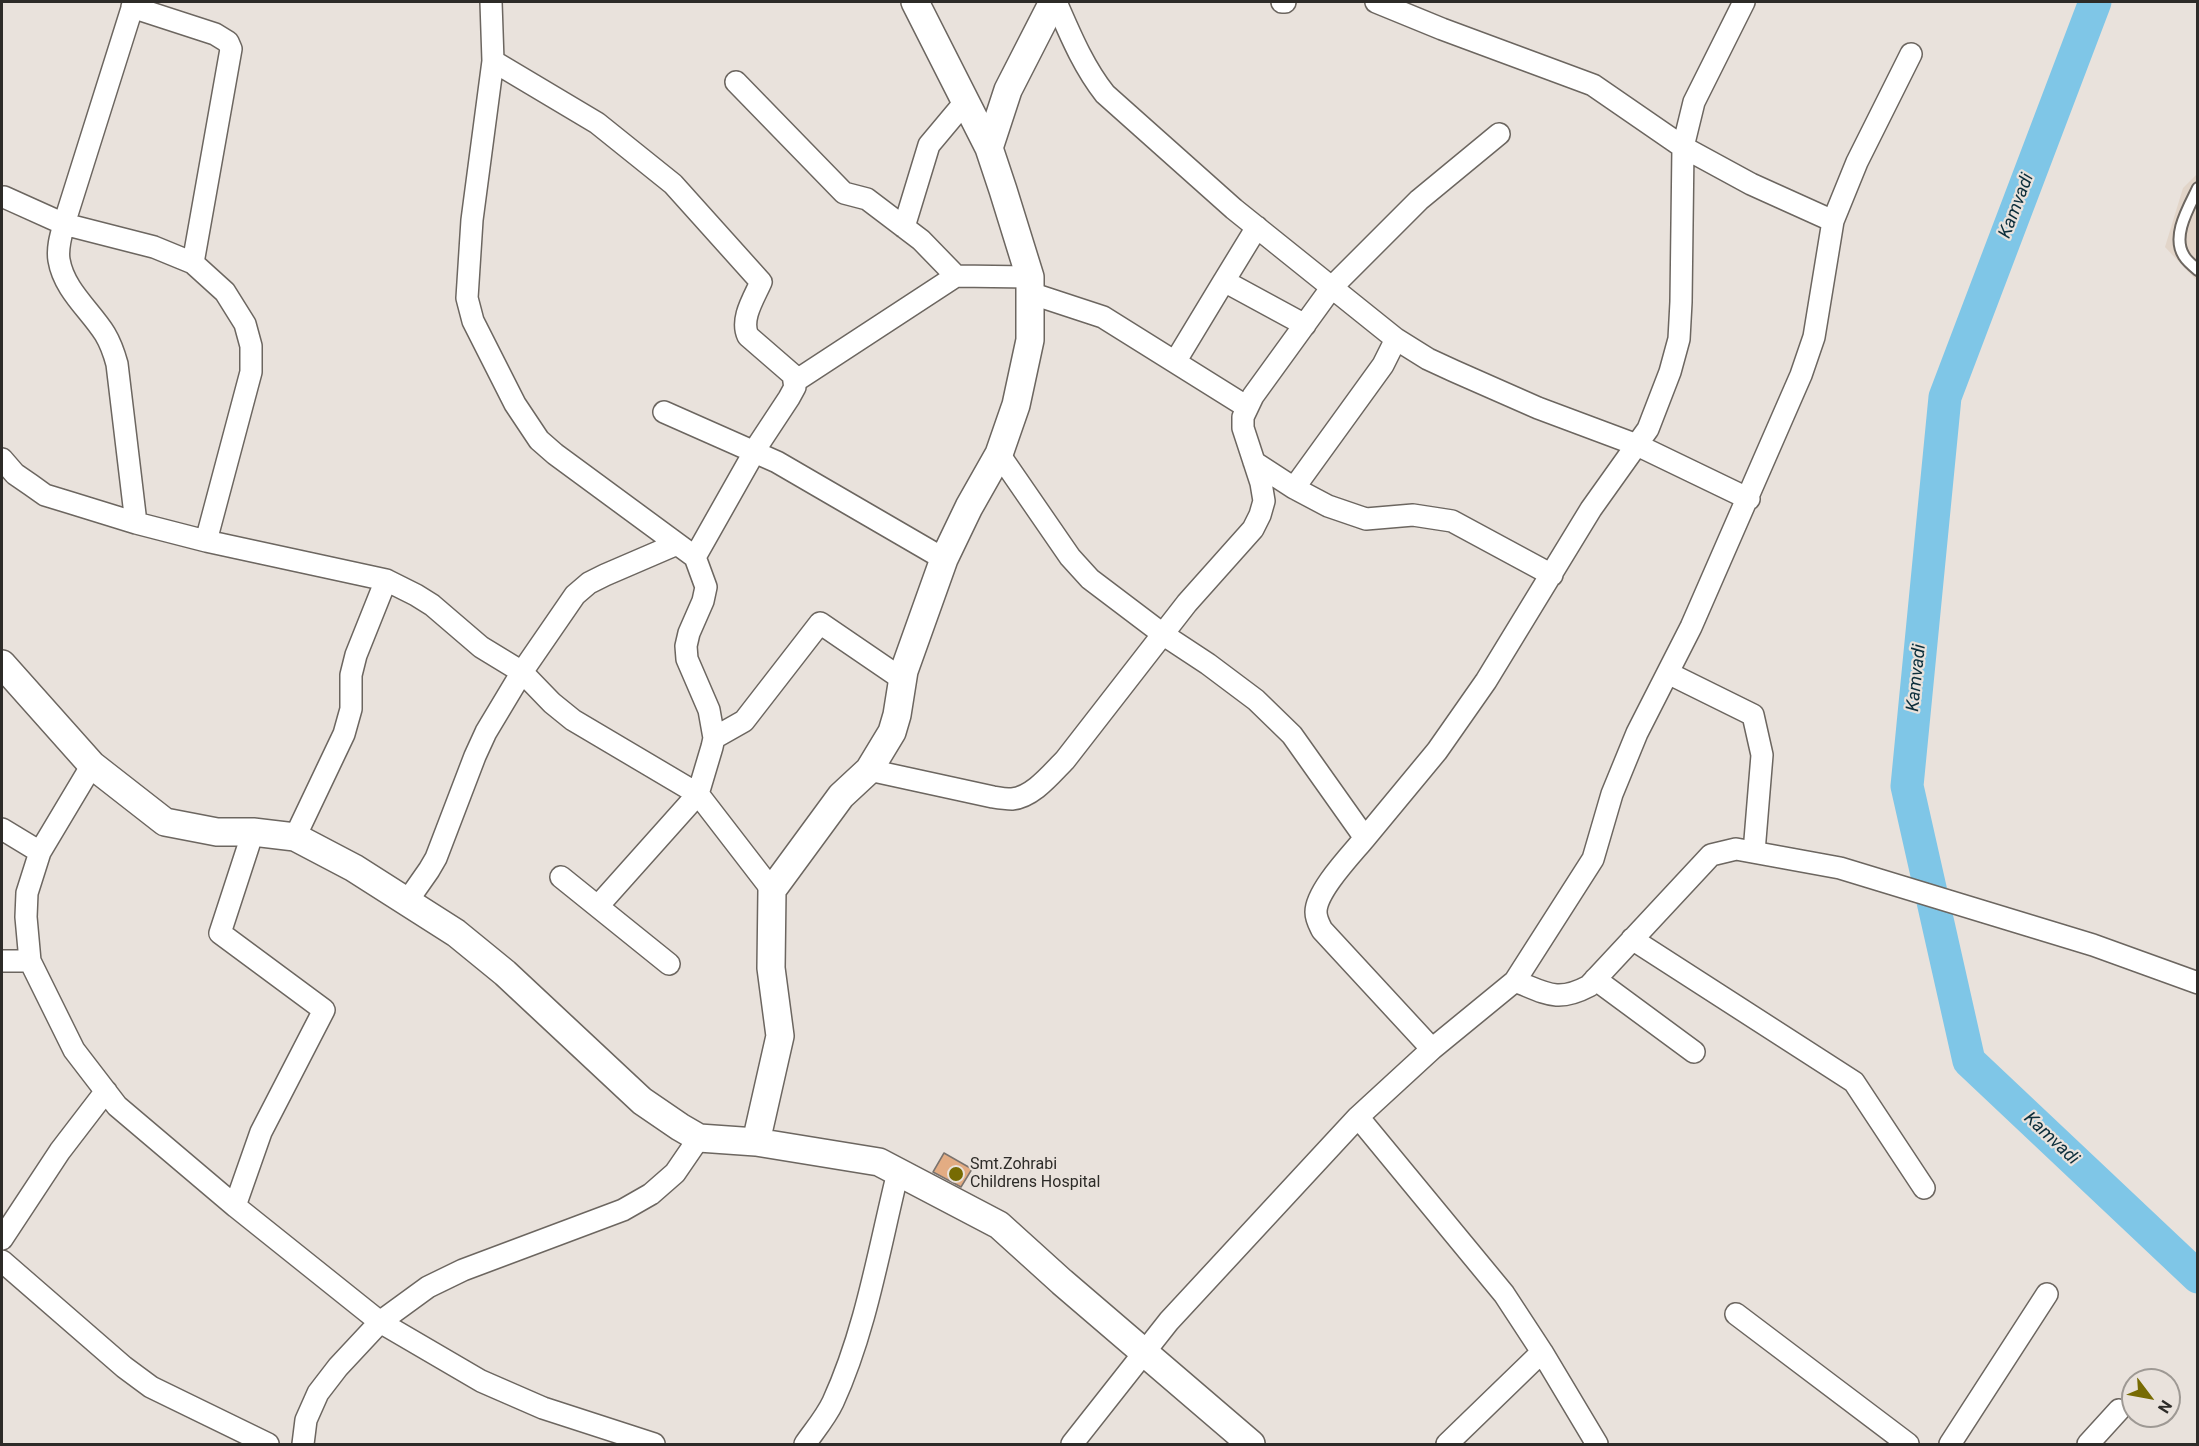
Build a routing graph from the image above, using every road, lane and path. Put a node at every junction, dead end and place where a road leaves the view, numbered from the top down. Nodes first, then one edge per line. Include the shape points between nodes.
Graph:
1 (490, 2) edge
2 (915, 2) edge
3 (1055, 2) edge
4 (1376, 2) edge
5 (1744, 2) edge
6 (133, 4) edge
7 (1911, 54) dead end
8 (493, 61) junction
9 (736, 82) dead end
10 (965, 102) junction
11 (1499, 134) dead end
12 (1683, 147) junction
13 (989, 148) junction
14 (2198, 188) edge
15 (4, 197) dead end
16 (1833, 221) junction
17 (64, 224) junction
18 (904, 227) junction
19 (1257, 227) junction
20 (193, 263) junction
21 (2198, 270) edge
22 (956, 276) junction
23 (1224, 282) junction
24 (1030, 285) junction
25 (1332, 287) junction
26 (1305, 325) junction
27 (1396, 339) junction
28 (1175, 362) junction
29 (794, 382) junction
30 (1247, 407) junction
31 (664, 412) dead end
32 (1637, 445) junction
33 (753, 453) junction
34 (999, 454) junction
35 (2, 459) edge
36 (1254, 462) junction
37 (1294, 488) junction
38 (1749, 499) junction
39 (136, 523) junction
40 (207, 541) junction
41 (677, 544) junction
42 (694, 557) junction
43 (944, 559) junction
44 (1552, 574) junction
45 (386, 580) junction
46 (1164, 635) junction
47 (2, 664) edge
48 (522, 672) junction
49 (1668, 673) junction
50 (902, 680) junction
51 (714, 738) junction
52 (92, 765) junction
53 (868, 770) junction
54 (698, 794) junction
55 (2, 829) edge
56 (254, 832) junction
57 (295, 837) junction
58 (1365, 838) junction
59 (40, 852) junction
60 (1754, 852) junction
61 (561, 878) dead end
62 (772, 890) junction
63 (408, 900) junction
64 (598, 906) junction
65 (1632, 939) junction
66 (2, 961) edge
67 (30, 961) junction
68 (669, 964) dead end
69 (1595, 979) junction
70 (1515, 981) junction
71 (2198, 983) edge
72 (1432, 1049) junction
73 (1694, 1052) dead end
74 (106, 1091) junction
75 (1358, 1117) junction
76 (699, 1138) junction
77 (756, 1142) junction
78 (898, 1172) junction
79 (1924, 1188) dead end
80 (236, 1206) junction
81 (2, 1239) edge
82 (2, 1261) edge
83 (2047, 1294) dead end
84 (1736, 1314) dead end
85 (380, 1322) junction
86 (1144, 1352) junction
87 (1542, 1352) junction
88 (2120, 1410) dead end
89 (247, 1440) edge
90 (268, 1444) edge
91 (303, 1444) edge
92 (654, 1444) edge
93 (805, 1444) edge
94 (1072, 1444) edge
95 (1251, 1444) edge
96 (1447, 1444) edge
97 (1597, 1444) edge
98 (1908, 1444) edge
99 (1950, 1444) edge
100 (2088, 1444) edge

1 - 8 street
2 - 10 street
3 - 13 street via 1008,90
3 - 19 street via 1080,56 1105,94
4 - 12 street via 1593,85
5 - 12 street via 1694,102
6 - 17 street
6 - 20 street via 215,34 228,42 231,49
7 - 16 street via 1857,162
8 - 29 street via 597,123 673,184 761,282 744,328 748,336 789,370
8 - 41 street via 472,220 467,298 473,321 515,404 539,440
9 - 18 street via 844,193 867,199
10 - 13 street
10 - 18 street via 929,145
11 - 25 street via 1419,200
12 - 16 street via 1751,184
12 - 32 street via 1679,339 1671,372 1648,429
13 - 24 street
14 - 21 lane via 2181,228 2180,244 2184,256
15 - 17 street
16 - 38 street via 1814,337 1802,375
17 - 20 street via 154,247
17 - 39 street via 59,243 63,274 82,307 104,333 117,364
18 - 22 street
19 - 23 street
19 - 25 street
20 - 40 street via 225,292 245,324 251,346 251,372
22 - 24 street
22 - 29 street
23 - 26 street
23 - 28 street
24 - 28 street via 1103,317
24 - 34 street via 1030,340 1016,405
25 - 26 street
25 - 27 street
26 - 30 street
27 - 32 street via 1465,376
27 - 37 street via 1383,364
28 - 30 street
29 - 33 street via 789,399
30 - 36 street via 1243,428
31 - 33 street
32 - 38 street
32 - 44 street
33 - 42 street
33 - 43 street via 777,462
34 - 43 street
34 - 46 street via 1083,572
35 - 39 street via 15,474 45,495
36 - 37 street
36 - 46 street via 1264,501 1253,529
37 - 44 street via 1328,506 1366,519 1413,514 1452,521
38 - 49 street
39 - 40 street
40 - 45 street
41 - 42 street
41 - 48 street via 582,589 555,621
42 - 51 street via 706,587 689,633 687,659 709,710
43 - 50 street
44 - 58 street via 1437,751
45 - 48 street via 432,605 481,647
45 - 57 street via 356,656 351,675 351,709 344,734
46 - 53 street via 1065,760 1026,794 1014,799 993,797
46 - 58 street via 1256,700 1292,735
47 - 52 street
48 - 54 street via 573,720
48 - 63 street via 486,732 436,858
49 - 60 street via 1753,715 1762,755
49 - 70 street via 1612,794 1593,860
50 - 51 street via 820,623 744,721
50 - 53 street via 892,732
51 - 54 street
52 - 56 street via 165,822 217,832
52 - 59 street
53 - 62 street via 841,796
54 - 62 street
54 - 64 street
55 - 59 street
56 - 57 street
56 - 80 street via 220,933 324,1010 261,1132
57 - 63 street
58 - 72 street via 1322,894 1317,919 1322,930
59 - 67 street via 27,893
60 - 65 street via 1736,849 1711,855
60 - 71 street via 1840,868 2093,945
61 - 64 street
62 - 77 street via 771,968 780,1036
63 - 76 street via 505,973 642,1101
64 - 68 street
65 - 69 street
65 - 79 street via 1854,1082
66 - 67 street
67 - 74 street via 75,1050
69 - 70 street via 1576,993 1553,996
69 - 73 street
70 - 72 street
72 - 75 street
74 - 80 street via 117,1106
74 - 81 street via 60,1151
75 - 86 street
75 - 87 street via 1504,1294
76 - 77 street
76 - 85 street via 675,1173 623,1210 463,1270 428,1287
77 - 78 street via 879,1162
78 - 86 street via 999,1225
78 - 93 street via 848,1364 832,1405
80 - 85 street
82 - 89 street via 151,1387
83 - 99 street
84 - 98 street
85 - 91 street via 318,1393 306,1420
85 - 92 street via 481,1381 564,1416
86 - 94 street
86 - 95 street
87 - 96 street
87 - 97 street
88 - 100 street
89 - 90 street

